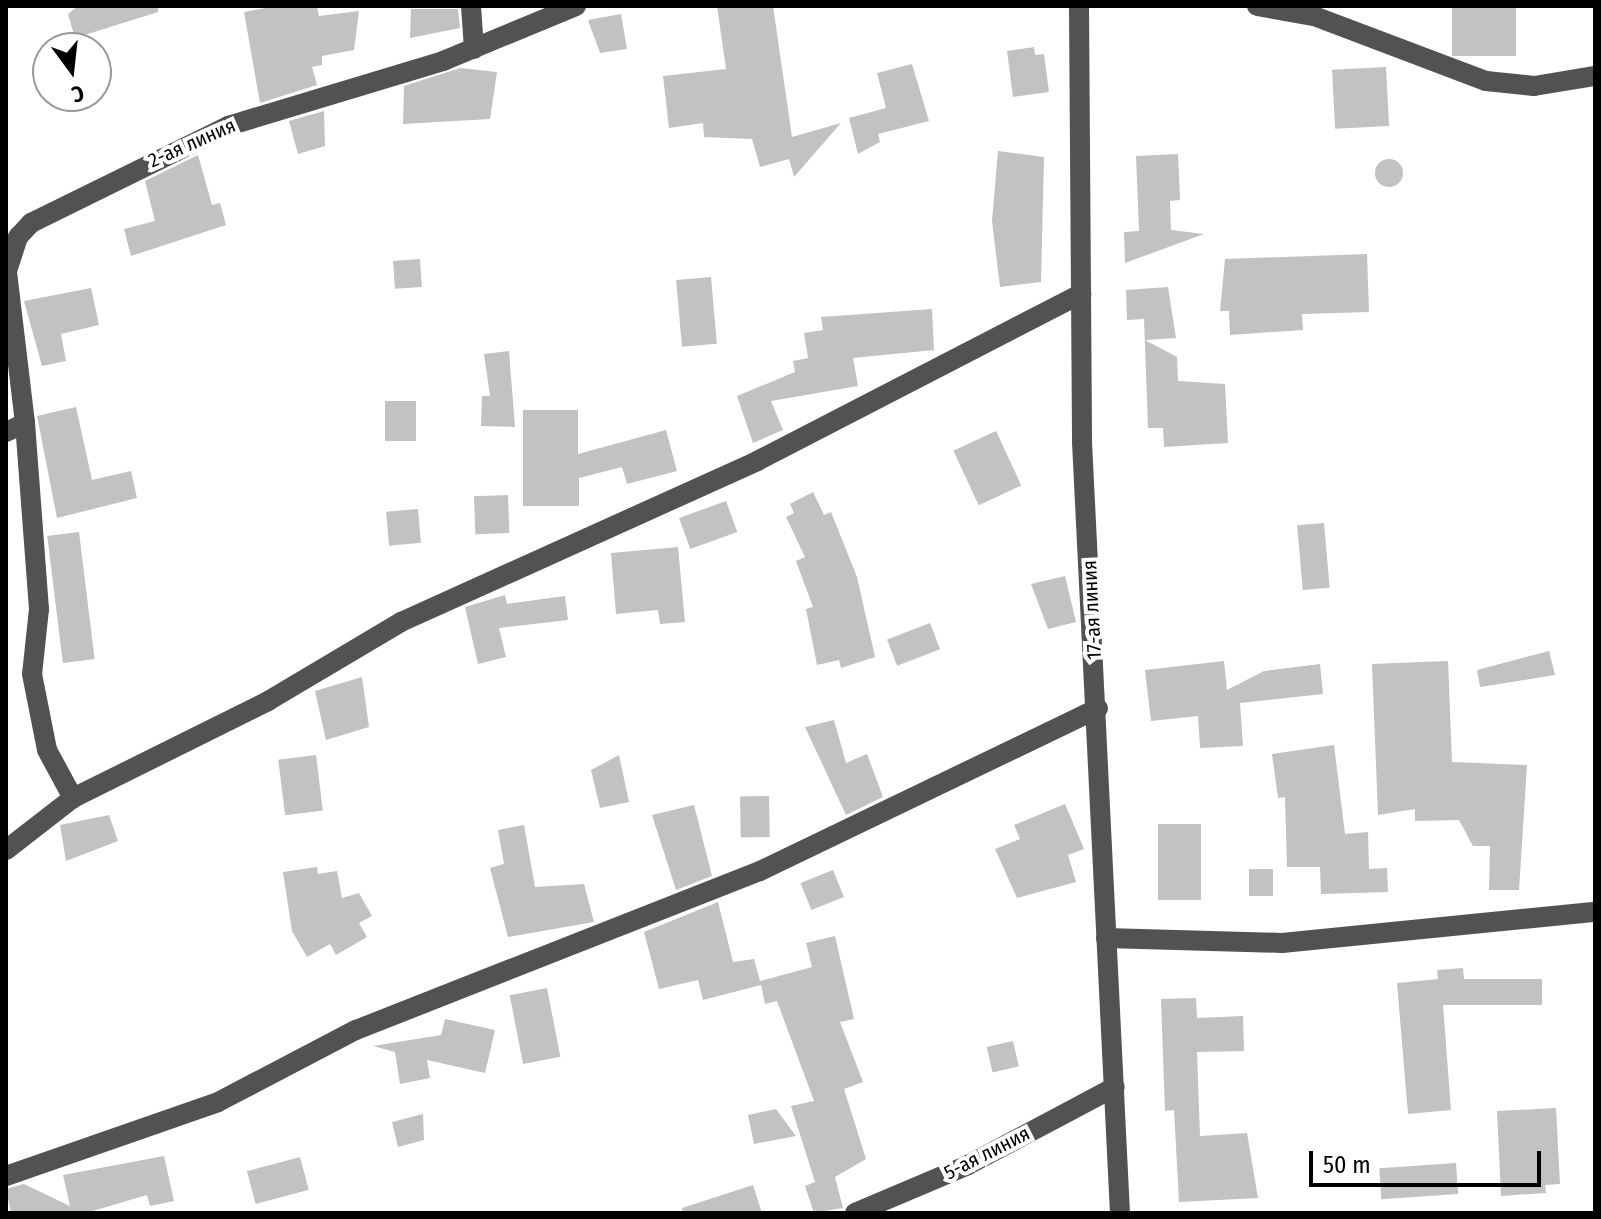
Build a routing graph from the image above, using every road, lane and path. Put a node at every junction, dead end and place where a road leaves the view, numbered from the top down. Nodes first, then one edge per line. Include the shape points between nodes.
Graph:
1 (471, 6) edge
2 (576, 6) edge
3 (1079, 6) edge
4 (1257, 6) edge
5 (474, 49) junction
6 (1595, 76) edge
7 (1081, 294) junction
8 (25, 423) junction
9 (6, 432) edge
10 (1098, 708) junction
11 (73, 798) junction
12 (6, 850) edge
13 (1595, 912) edge
14 (1106, 938) junction
15 (1115, 1087) junction
16 (6, 1176) edge
17 (855, 1213) edge
18 (1120, 1213) edge

1 - 5 street
2 - 5 street, 2-ая линия
3 - 7 street, 17-ая линия
4 - 6 street via 1314,16 1486,81 1534,86
5 - 8 street, 2-ая линия via 228,126 31,223 14,245 7,271
7 - 10 street, 17-ая линия
7 - 11 street via 757,461 401,622 268,701
8 - 9 street
8 - 11 street, 2-ая линия via 39,609 32,674 47,750
10 - 14 street, 17-ая линия
10 - 16 street via 760,871 356,1030 218,1102
11 - 12 street
13 - 14 street via 1282,943
14 - 15 street, 17-ая линия
15 - 17 street, 5-ая линия via 968,1165
15 - 18 street, 17-ая линия

